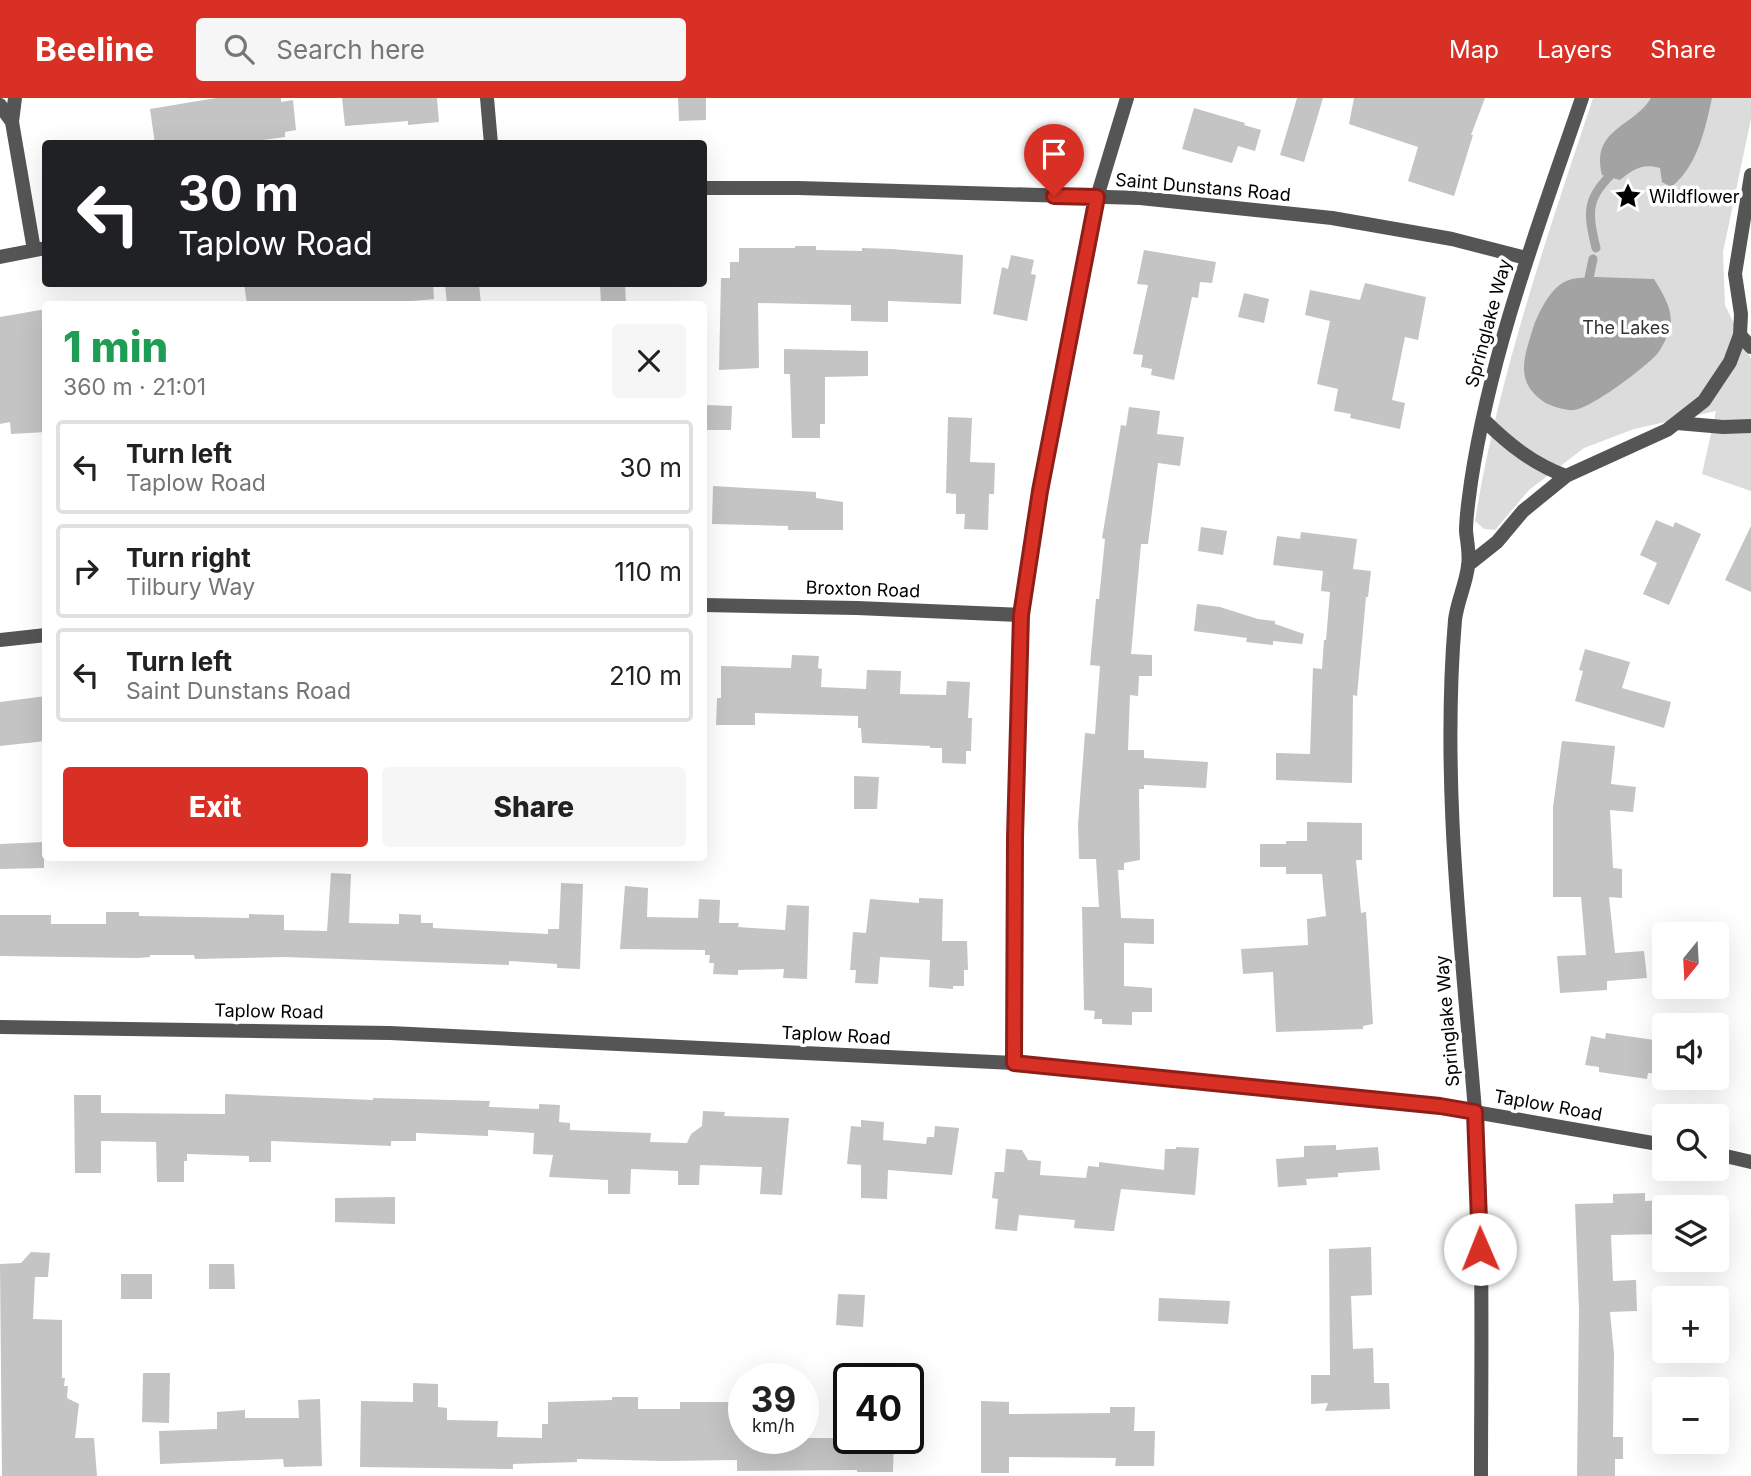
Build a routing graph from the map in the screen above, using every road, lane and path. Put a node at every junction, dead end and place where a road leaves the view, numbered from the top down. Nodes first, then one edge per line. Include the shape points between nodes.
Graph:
1 (15, 98) edge
2 (487, 98) edge
3 (1127, 98) edge
4 (1582, 98) edge
5 (0, 105) edge
6 (12, 122) junction
7 (491, 140) edge
8 (1751, 175) edge
9 (707, 188) edge
10 (1097, 197) junction
11 (40, 249) edge
12 (0, 257) edge
13 (1526, 258) junction
14 (1740, 335) junction
15 (1751, 346) edge
16 (1483, 419) junction
17 (1677, 423) junction
18 (1751, 426) edge
19 (1566, 476) junction
20 (1468, 565) junction
21 (707, 605) edge
22 (1021, 615) junction
23 (42, 635) edge
24 (0, 640) edge
25 (0, 1027) edge
26 (1014, 1063) junction
27 (1475, 1112) junction
28 (1652, 1143) edge
29 (1729, 1157) edge
30 (1751, 1163) edge
31 (1481, 1476) edge

1 - 6 street
2 - 7 street
3 - 10 street
4 - 13 street, Springlake Way
5 - 6 street
6 - 11 street
8 - 14 street via 1735,274
9 - 10 street, Saint Dunstans Road
10 - 13 street, Saint Dunstans Road via 1332,218 1452,239
10 - 22 street
11 - 12 street
13 - 16 street, Springlake Way
14 - 15 street
14 - 17 street via 1730,362 1704,401
16 - 19 street via 1520,453
16 - 20 street, Springlake Way via 1466,526
17 - 18 street
17 - 19 street
19 - 20 street
20 - 27 street, Springlake Way via 1455,617 1452,805 1456,907
21 - 22 street, Broxton Road
22 - 26 street
23 - 24 street
25 - 26 street, Taplow Road via 390,1033
26 - 27 street, Taplow Road
27 - 28 street, Taplow Road
27 - 31 street, Springlake Way
29 - 30 street

